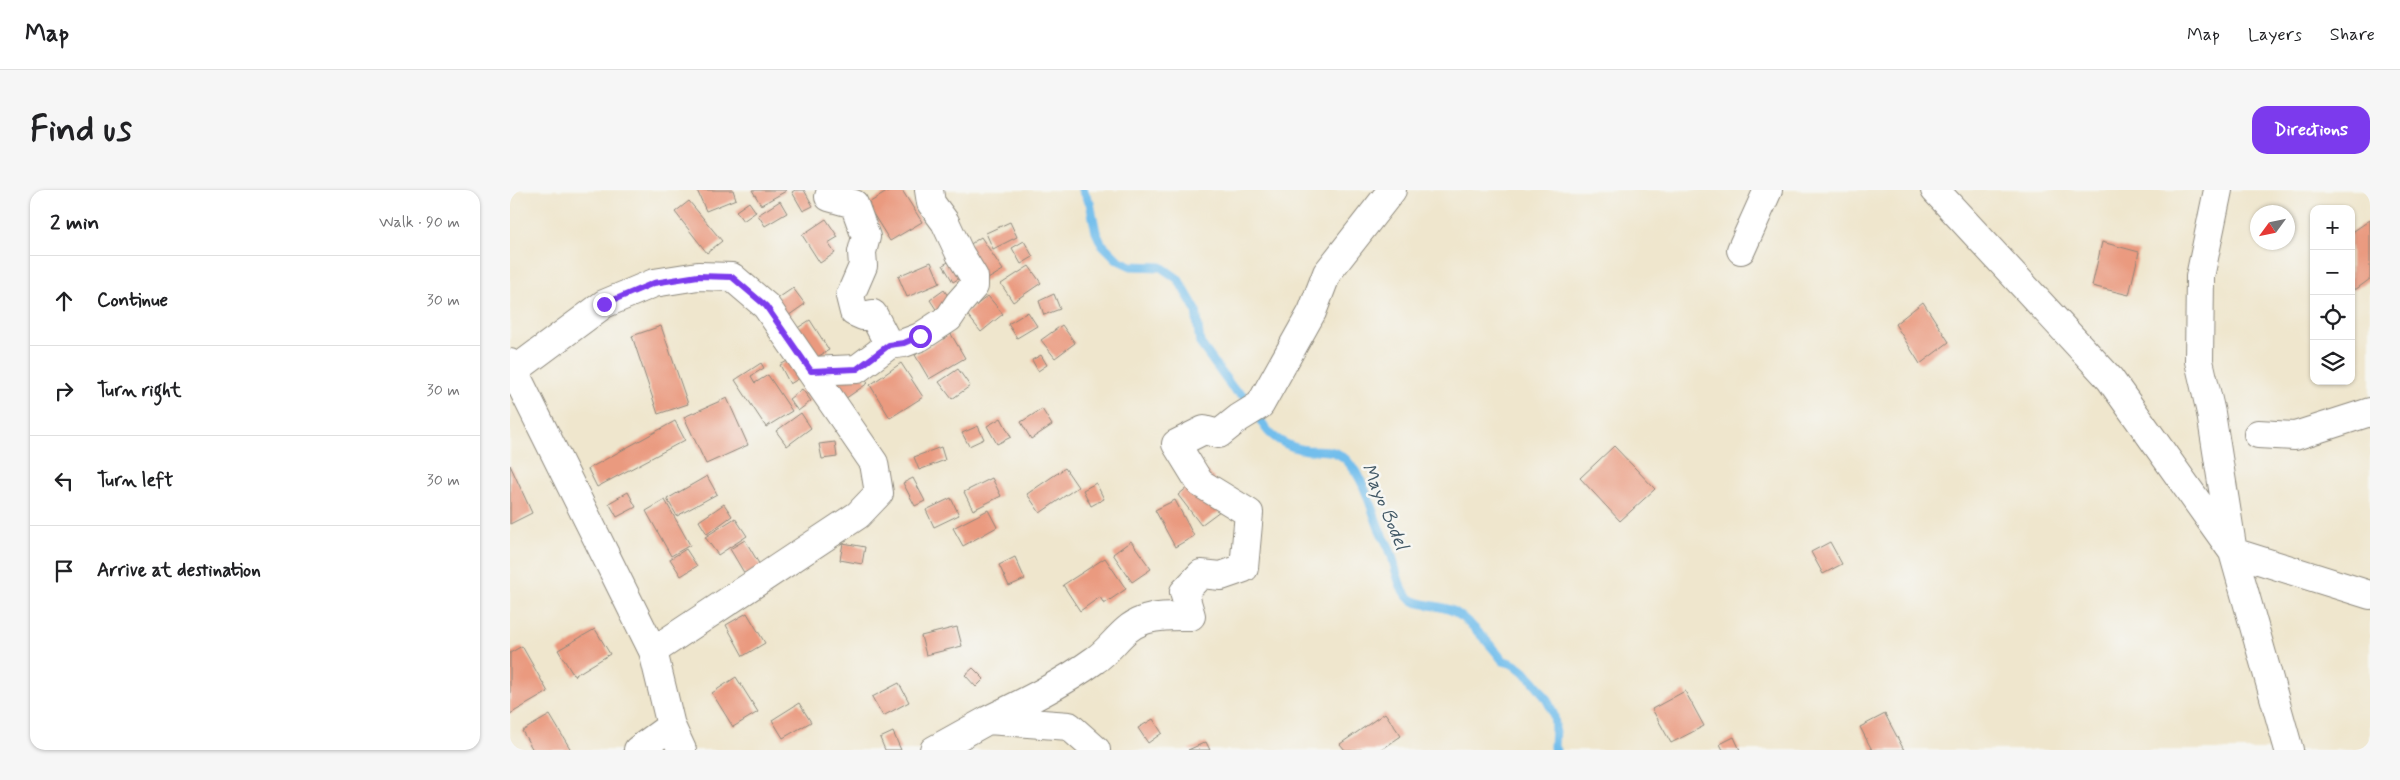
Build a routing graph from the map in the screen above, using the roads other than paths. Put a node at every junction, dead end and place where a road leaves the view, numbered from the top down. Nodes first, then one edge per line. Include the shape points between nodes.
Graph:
1 (831, 190) edge
2 (929, 190) edge
3 (1392, 190) edge
4 (1768, 190) edge
5 (1935, 190) edge
6 (2218, 190) edge
7 (1741, 250) dead end
8 (889, 345) junction
9 (512, 366) edge
10 (811, 371) junction
11 (2370, 412) edge
12 (2258, 434) dead end
13 (2233, 552) junction
14 (2370, 595) edge
15 (653, 651) junction
16 (988, 720) junction
17 (671, 726) junction
18 (638, 750) edge
19 (682, 750) edge
20 (934, 750) edge
21 (1096, 750) edge
22 (2290, 750) edge

1 - 8 street via 829,197 854,204 866,237 863,266 850,296 854,312 863,316 873,314
2 - 8 street via 932,203 974,277 974,286 958,303 950,318 920,336
3 - 16 street via 1327,273 1312,312 1260,405 1219,434 1204,430 1176,444 1200,483 1250,513 1244,568 1222,576 1201,574 1184,592 1191,616 1172,615 1142,621 1126,630 1098,659 1067,679
4 - 7 street
5 - 13 street via 2110,379
6 - 13 street via 2200,277 2199,361 2211,413
8 - 10 street via 857,369
9 - 10 street via 604,304 654,283 698,276 732,277 766,306
9 - 15 street
10 - 15 street via 874,464 879,493 858,515
11 - 12 street via 2295,436
13 - 14 street
13 - 22 street
15 - 17 street
16 - 20 street
16 - 21 street via 1069,726
17 - 18 street
17 - 19 street

